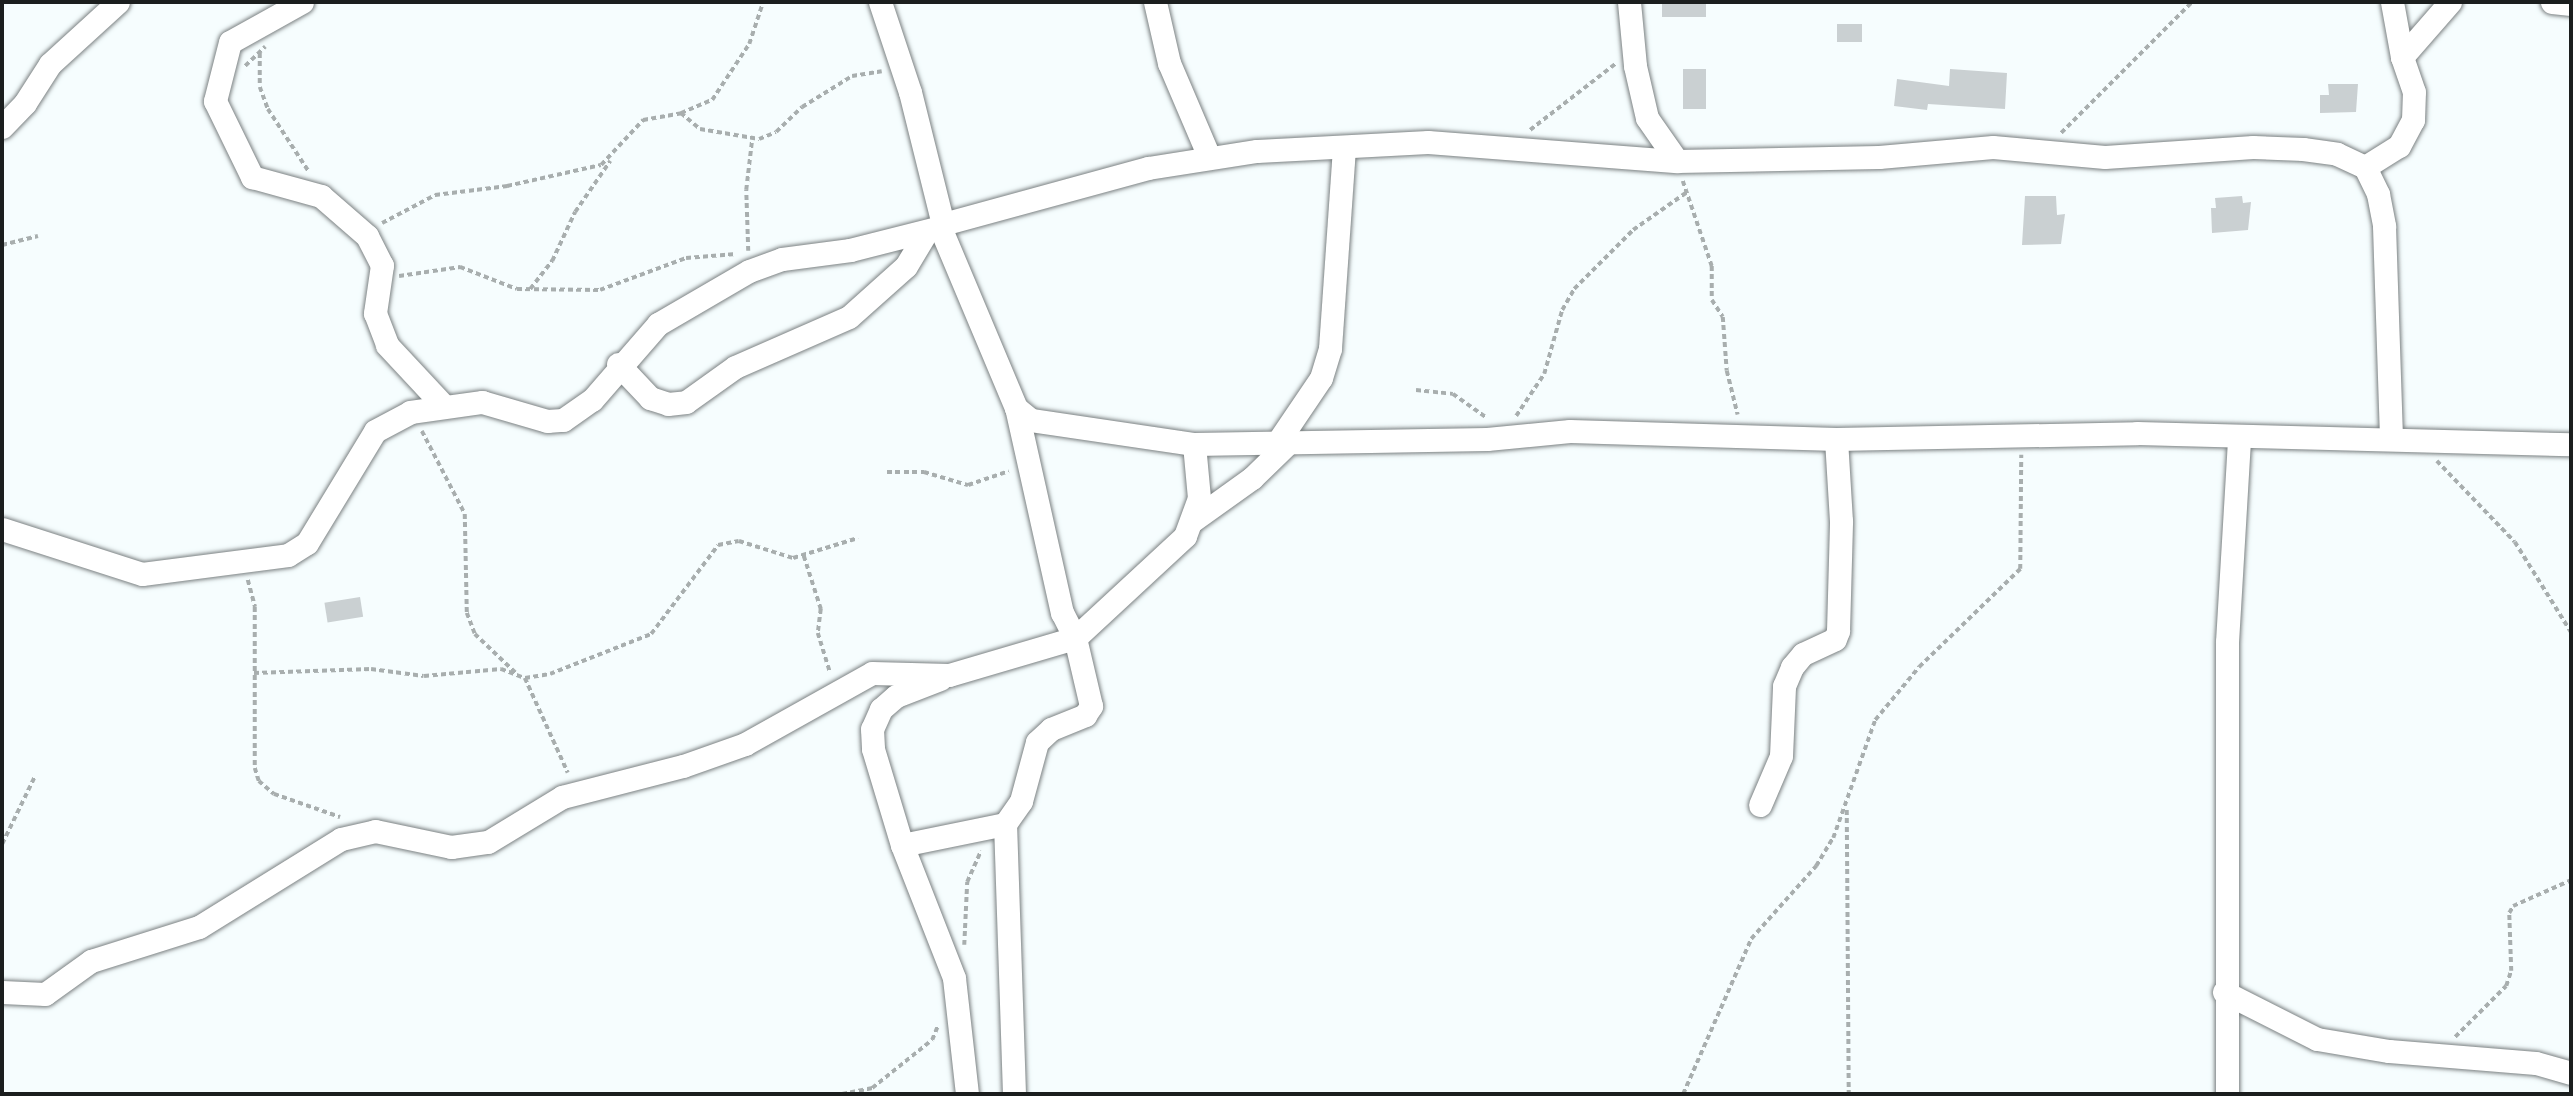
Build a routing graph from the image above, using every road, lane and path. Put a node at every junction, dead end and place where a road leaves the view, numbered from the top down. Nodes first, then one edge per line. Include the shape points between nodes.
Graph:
1 (118, 2) edge
2 (302, 2) edge
3 (763, 2) edge
4 (880, 2) edge
5 (1155, 2) edge
6 (1629, 2) edge
7 (2192, 2) edge
8 (2392, 2) edge
9 (2450, 2) edge
10 (2552, 2) edge
11 (2571, 5) edge
12 (1633, 51) junction
13 (260, 53) dead end
14 (2402, 57) junction
15 (902, 68) junction
16 (681, 113) junction
17 (2, 127) edge
18 (752, 139) junction
19 (1501, 146) junction
20 (1344, 147) junction
21 (2042, 152) junction
22 (1209, 157) junction
23 (611, 159) junction
24 (1677, 160) junction
25 (2365, 167) junction
26 (1687, 192) junction
27 (321, 196) junction
28 (937, 228) junction
29 (38, 236) dead end
30 (368, 236) junction
31 (2, 245) edge
32 (383, 274) junction
33 (530, 289) junction
34 (618, 364) junction
35 (1416, 390) dead end
36 (443, 405) junction
37 (1016, 408) junction
38 (410, 412) junction
39 (1495, 433) junction
40 (1743, 434) junction
41 (2020, 434) junction
42 (2239, 438) junction
43 (2391, 438) junction
44 (1836, 439) junction
45 (2414, 439) junction
46 (1282, 443) junction
47 (1194, 444) junction
48 (2571, 444) edge
49 (1030, 454) junction
50 (887, 472) dead end
51 (1192, 521) junction
52 (2, 529) edge
53 (858, 538) dead end
54 (804, 556) junction
55 (244, 562) junction
56 (2571, 632) edge
57 (1075, 638) junction
58 (254, 673) junction
59 (517, 675) junction
60 (949, 675) junction
61 (525, 678) junction
62 (837, 695) junction
63 (35, 776) dead end
64 (581, 790) junction
65 (1760, 805) dead end
66 (1847, 805) junction
67 (1000, 826) junction
68 (375, 831) junction
69 (2, 844) edge
70 (902, 845) junction
71 (2571, 880) edge
72 (954, 978) junction
73 (2, 992) edge
74 (2224, 992) junction
75 (941, 1015) dead end
76 (2435, 1054) junction
77 (2571, 1073) edge
78 (842, 1094) edge
79 (967, 1094) edge
80 (1014, 1094) edge
81 (1683, 1094) edge
82 (1849, 1094) edge
83 (2227, 1094) edge

1 - 17 street via 50,64 25,103
2 - 27 street via 230,42 215,101 252,177
3 - 16 path via 749,44 723,89 712,100
4 - 15 street
5 - 22 street via 1169,63
6 - 12 street
7 - 21 path
8 - 14 street
9 - 14 street
10 - 11 street
12 - 19 path via 1543,121
12 - 24 street via 1647,118
13 - 27 path via 260,87 268,108 298,149
14 - 25 street via 2414,92 2413,120 2399,146
15 - 18 path via 852,76 802,107 776,132
15 - 28 street
16 - 18 path via 700,129
16 - 23 path via 643,120
18 - 33 path via 746,190 749,258 726,252 686,258 600,290
19 - 20 street via 1428,142
19 - 24 street
20 - 22 street
20 - 46 street via 1330,348 1321,378
21 - 24 street via 1993,147 1879,157
21 - 25 street via 2141,157 2253,147 2303,149 2337,154
22 - 28 street via 1147,168
23 - 30 path via 553,176 435,195 386,220
23 - 33 path via 575,212 552,261
24 - 26 path
25 - 43 street via 2378,194 2384,226
26 - 39 path via 1633,230 1574,289 1530,400
26 - 40 path via 1712,266 1712,300 1723,317 1728,378
27 - 30 street
28 - 34 street via 850,250 805,253 749,271 657,324
28 - 34 street via 906,266 849,317 735,367 686,402 668,404 650,398
28 - 37 street
29 - 31 path
30 - 32 street
32 - 33 path via 404,277 460,267 517,289
32 - 36 street via 374,313 387,345
34 - 36 street via 592,400 557,422 482,402
35 - 39 path via 1464,398
36 - 38 street
37 - 47 street via 1031,420
37 - 49 street
38 - 55 street via 375,431 307,542 288,555
38 - 59 path via 445,468 465,514 467,613 475,634
39 - 40 street
39 - 46 street
40 - 44 street
41 - 42 street
41 - 44 street
41 - 66 path via 2020,569 1919,667 1875,720 1854,770
42 - 43 street
42 - 74 street via 2229,553
43 - 45 street
44 - 65 street via 1841,569 1838,631 1835,639 1803,654 1792,667 1784,686 1781,756
45 - 48 street
45 - 56 path via 2515,542
46 - 47 street
46 - 51 street via 1252,478
47 - 51 street via 1199,498
49 - 50 path via 1000,476 968,485 923,472
49 - 57 street via 1062,613
51 - 57 street via 1185,536
52 - 55 street via 142,574
53 - 54 path
54 - 61 path via 783,557 738,541 718,545 651,634 550,674
54 - 62 path via 821,608 818,633
55 - 58 path via 255,607
57 - 60 street
57 - 67 street via 1090,708 1037,742 1021,801
58 - 59 path via 371,669 424,676 501,669
58 - 68 path via 255,768 264,789
59 - 61 path
60 - 62 street via 878,671
60 - 70 street via 896,696 881,709 872,729 873,749
61 - 64 path via 561,763
62 - 64 street via 745,744 683,766
63 - 69 path
64 - 68 street via 538,807 488,842 467,848
66 - 81 path via 1816,866 1751,939
66 - 82 path
67 - 70 street
67 - 72 path via 970,871 962,959
67 - 80 street
68 - 73 street via 341,839 199,927 90,961 45,994
70 - 72 street
71 - 76 path via 2513,906 2509,913 2511,971 2506,986 2485,1012
72 - 79 street
74 - 76 street via 2317,1039
74 - 83 street
75 - 78 path via 932,1040 908,1061 872,1088
76 - 77 street via 2536,1063

